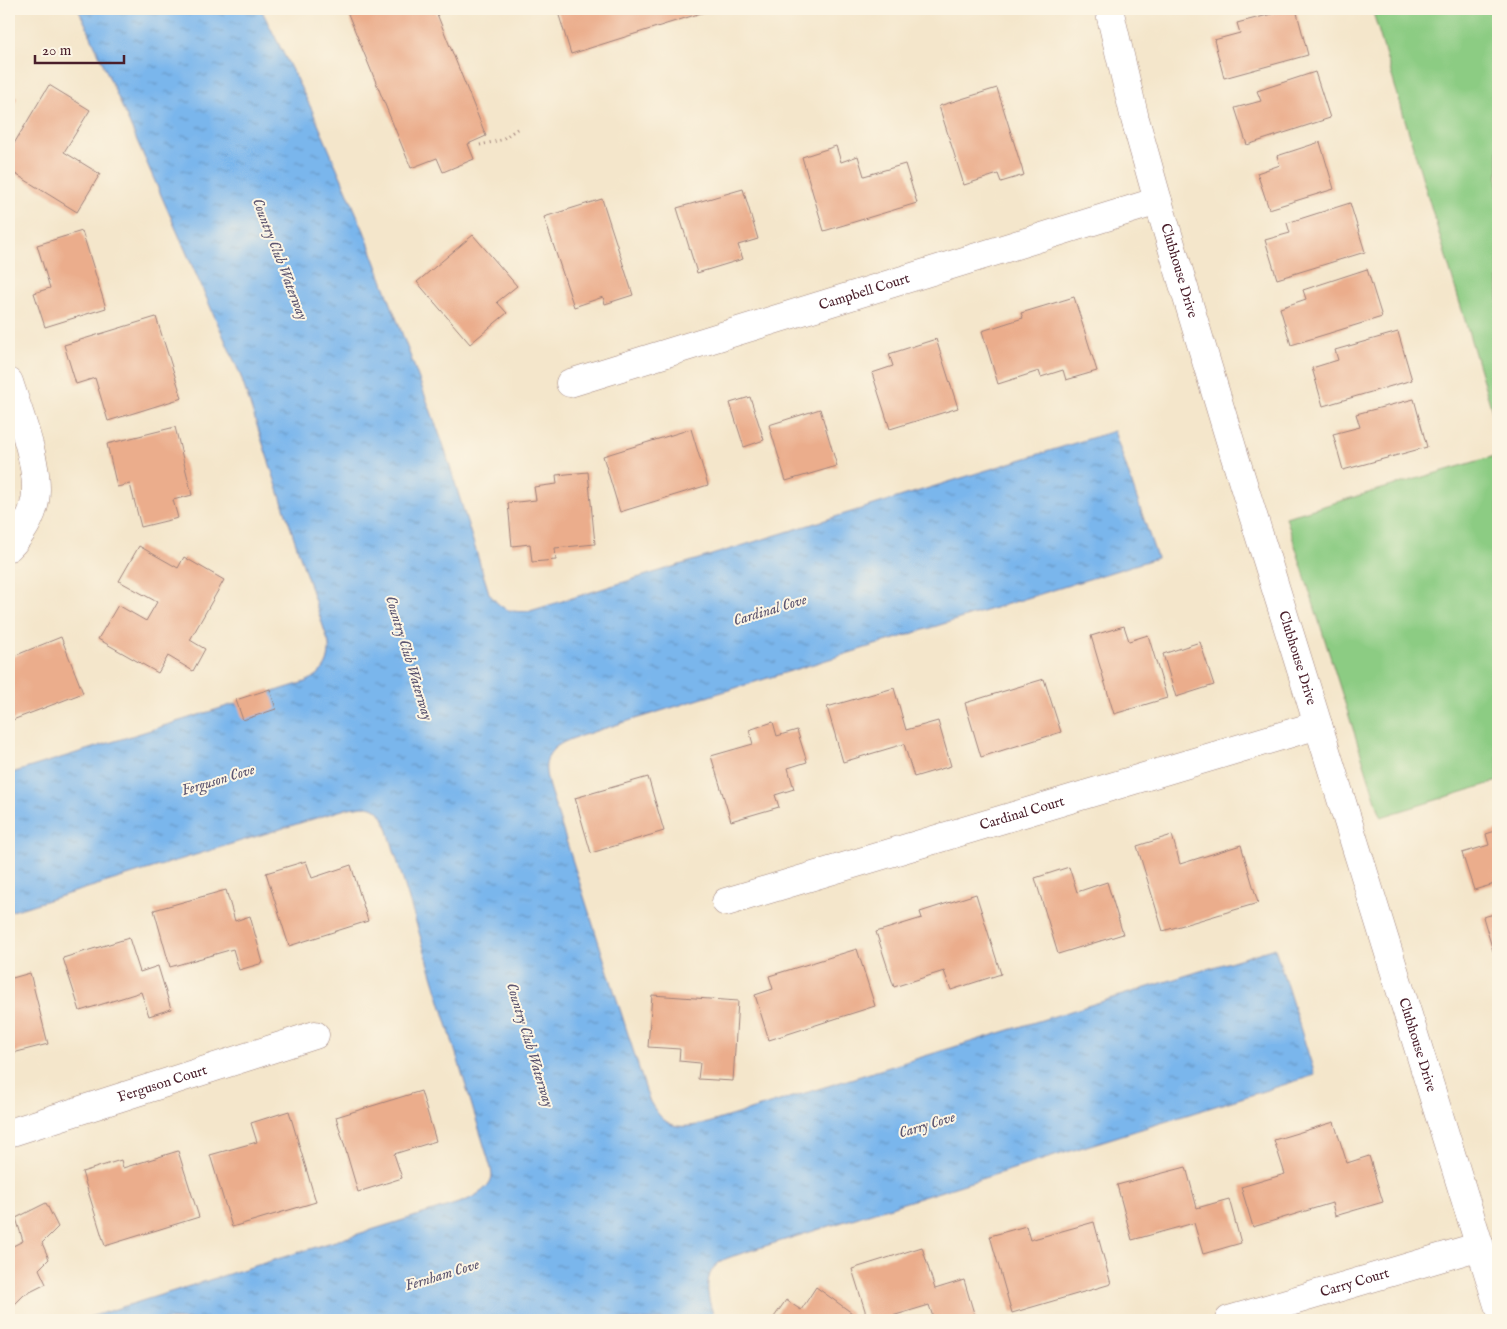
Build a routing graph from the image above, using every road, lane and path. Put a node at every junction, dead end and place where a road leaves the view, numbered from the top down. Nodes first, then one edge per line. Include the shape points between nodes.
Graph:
1 (1109, 9) edge
2 (520, 126) dead end
3 (480, 146) dead end
4 (1158, 201) junction
5 (9, 382) edge
6 (570, 383) dead end
7 (9, 547) edge
8 (1318, 725) junction
9 (726, 902) dead end
10 (315, 1035) dead end
11 (9, 1133) edge
12 (1480, 1246) junction
13 (1498, 1305) edge
14 (1229, 1320) edge

1 - 4 street, Clubhouse Drive
2 - 3 path via 501,140
4 - 6 street, Campbell Court
4 - 8 street, Clubhouse Drive
5 - 7 street via 36,483 29,518
8 - 9 street, Cardinal Court
8 - 12 street, Clubhouse Drive
10 - 11 street, Ferguson Court
12 - 13 street, Clubhouse Drive
12 - 14 street, Carry Court

